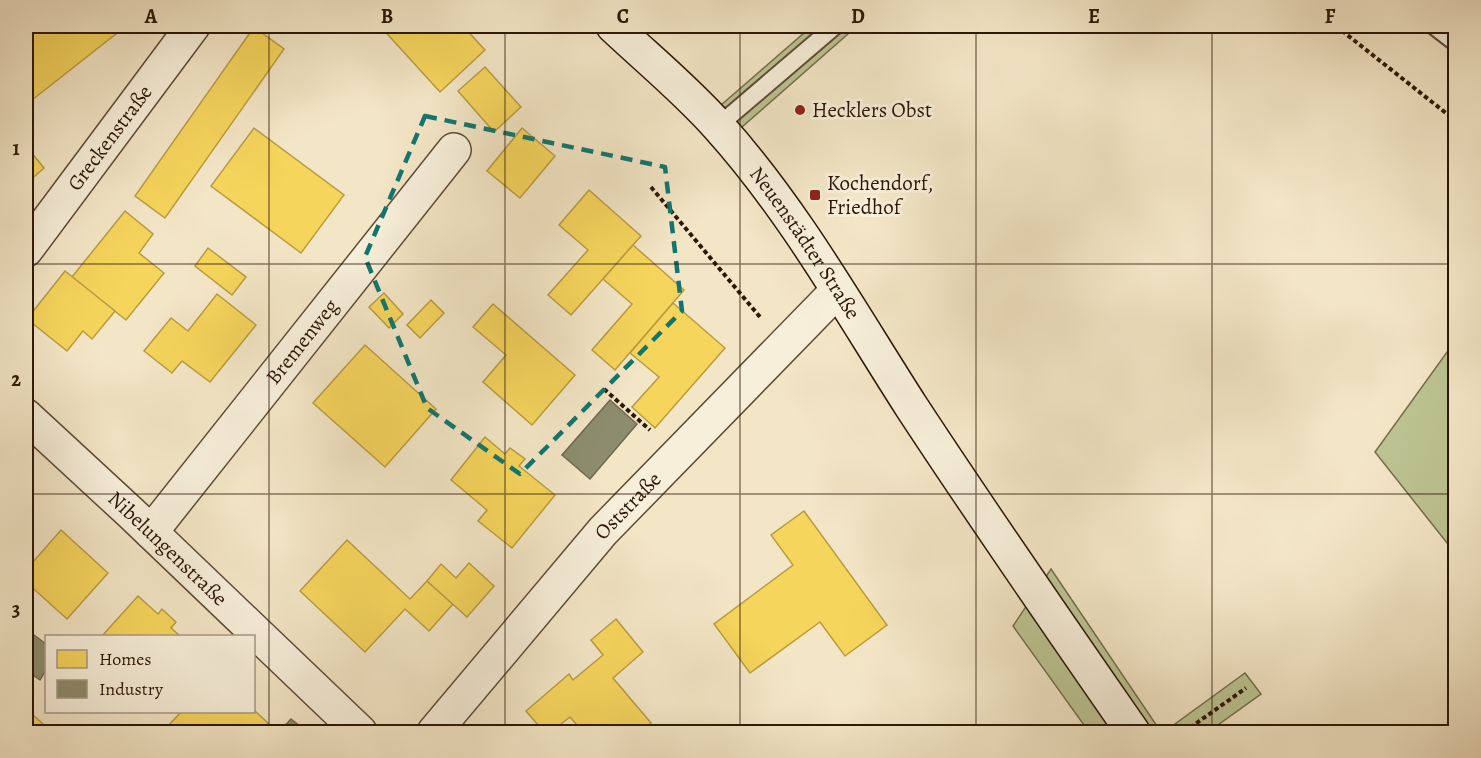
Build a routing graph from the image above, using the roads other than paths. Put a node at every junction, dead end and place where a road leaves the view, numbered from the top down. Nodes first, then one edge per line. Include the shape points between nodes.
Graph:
1 (193, 26) edge
2 (613, 26) edge
3 (835, 26) edge
4 (1434, 26) edge
5 (1455, 43) edge
6 (718, 126) junction
7 (454, 150) dead end
8 (26, 250) edge
9 (837, 291) junction
10 (26, 416) edge
11 (151, 532) junction
12 (360, 732) edge
13 (434, 732) edge
14 (1133, 732) edge

1 - 8 street, Greckenstraße
2 - 6 street, Neuenstädter Straße
3 - 6 lane
4 - 5 lane
6 - 9 street, Neuenstädter Straße via 811,246
7 - 11 street, Bremenweg
9 - 13 street, Oststraße via 603,531
9 - 14 street, Neuenstädter Straße via 964,488
10 - 11 street, Nibelungenstraße
11 - 12 street, Nibelungenstraße

